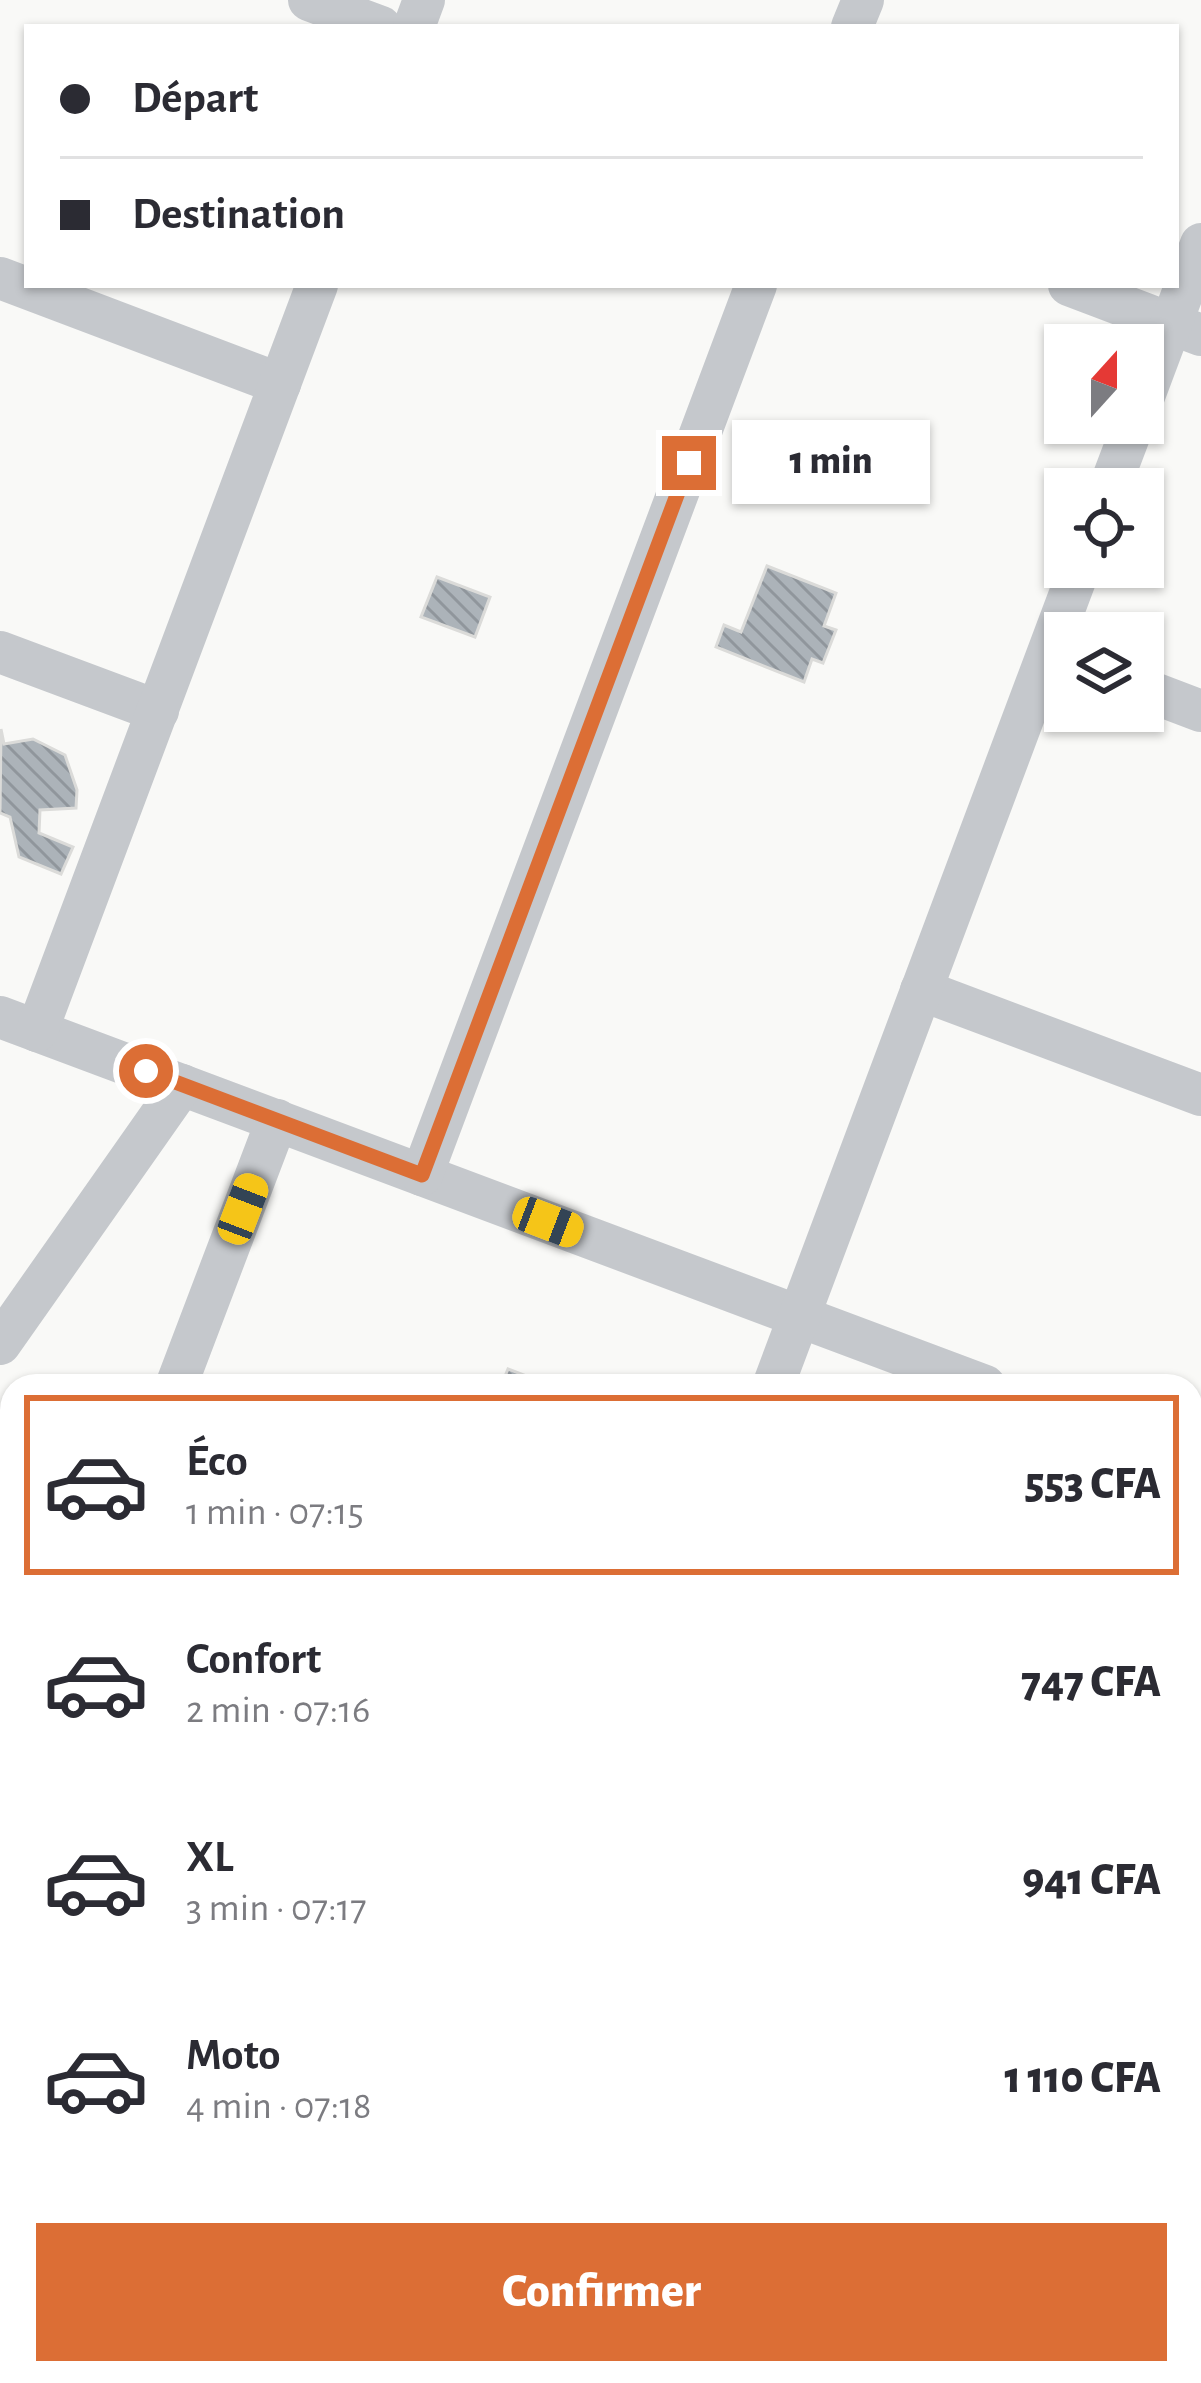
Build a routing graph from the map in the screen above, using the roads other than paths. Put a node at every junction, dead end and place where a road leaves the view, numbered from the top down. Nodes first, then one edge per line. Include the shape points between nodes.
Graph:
1 (309, 0) edge
2 (373, 24) edge
3 (1201, 244) edge
4 (27, 288) edge
5 (316, 288) edge
6 (755, 288) edge
7 (1077, 288) edge
8 (1186, 329) edge
9 (1164, 365) edge
10 (280, 383) junction
11 (0, 652) edge
12 (1044, 687) edge
13 (1164, 697) edge
14 (158, 711) junction
15 (1201, 711) edge
16 (922, 990) junction
17 (19, 1024) edge
18 (182, 1085) junction
19 (1201, 1095) edge
20 (277, 1120) junction
21 (422, 1175) junction
22 (799, 1317) junction
23 (0, 1344) edge
24 (181, 1374) edge
25 (778, 1374) edge
26 (953, 1374) edge

1 - 2 street
3 - 8 street
4 - 10 street
5 - 10 street
6 - 21 street
7 - 8 street
8 - 9 street
10 - 14 street
11 - 14 street
12 - 16 street
13 - 15 street
14 - 17 street
16 - 19 street
16 - 22 street
17 - 18 street
18 - 20 street
18 - 23 street
20 - 21 street
20 - 24 street
21 - 22 street
22 - 25 street
22 - 26 street

